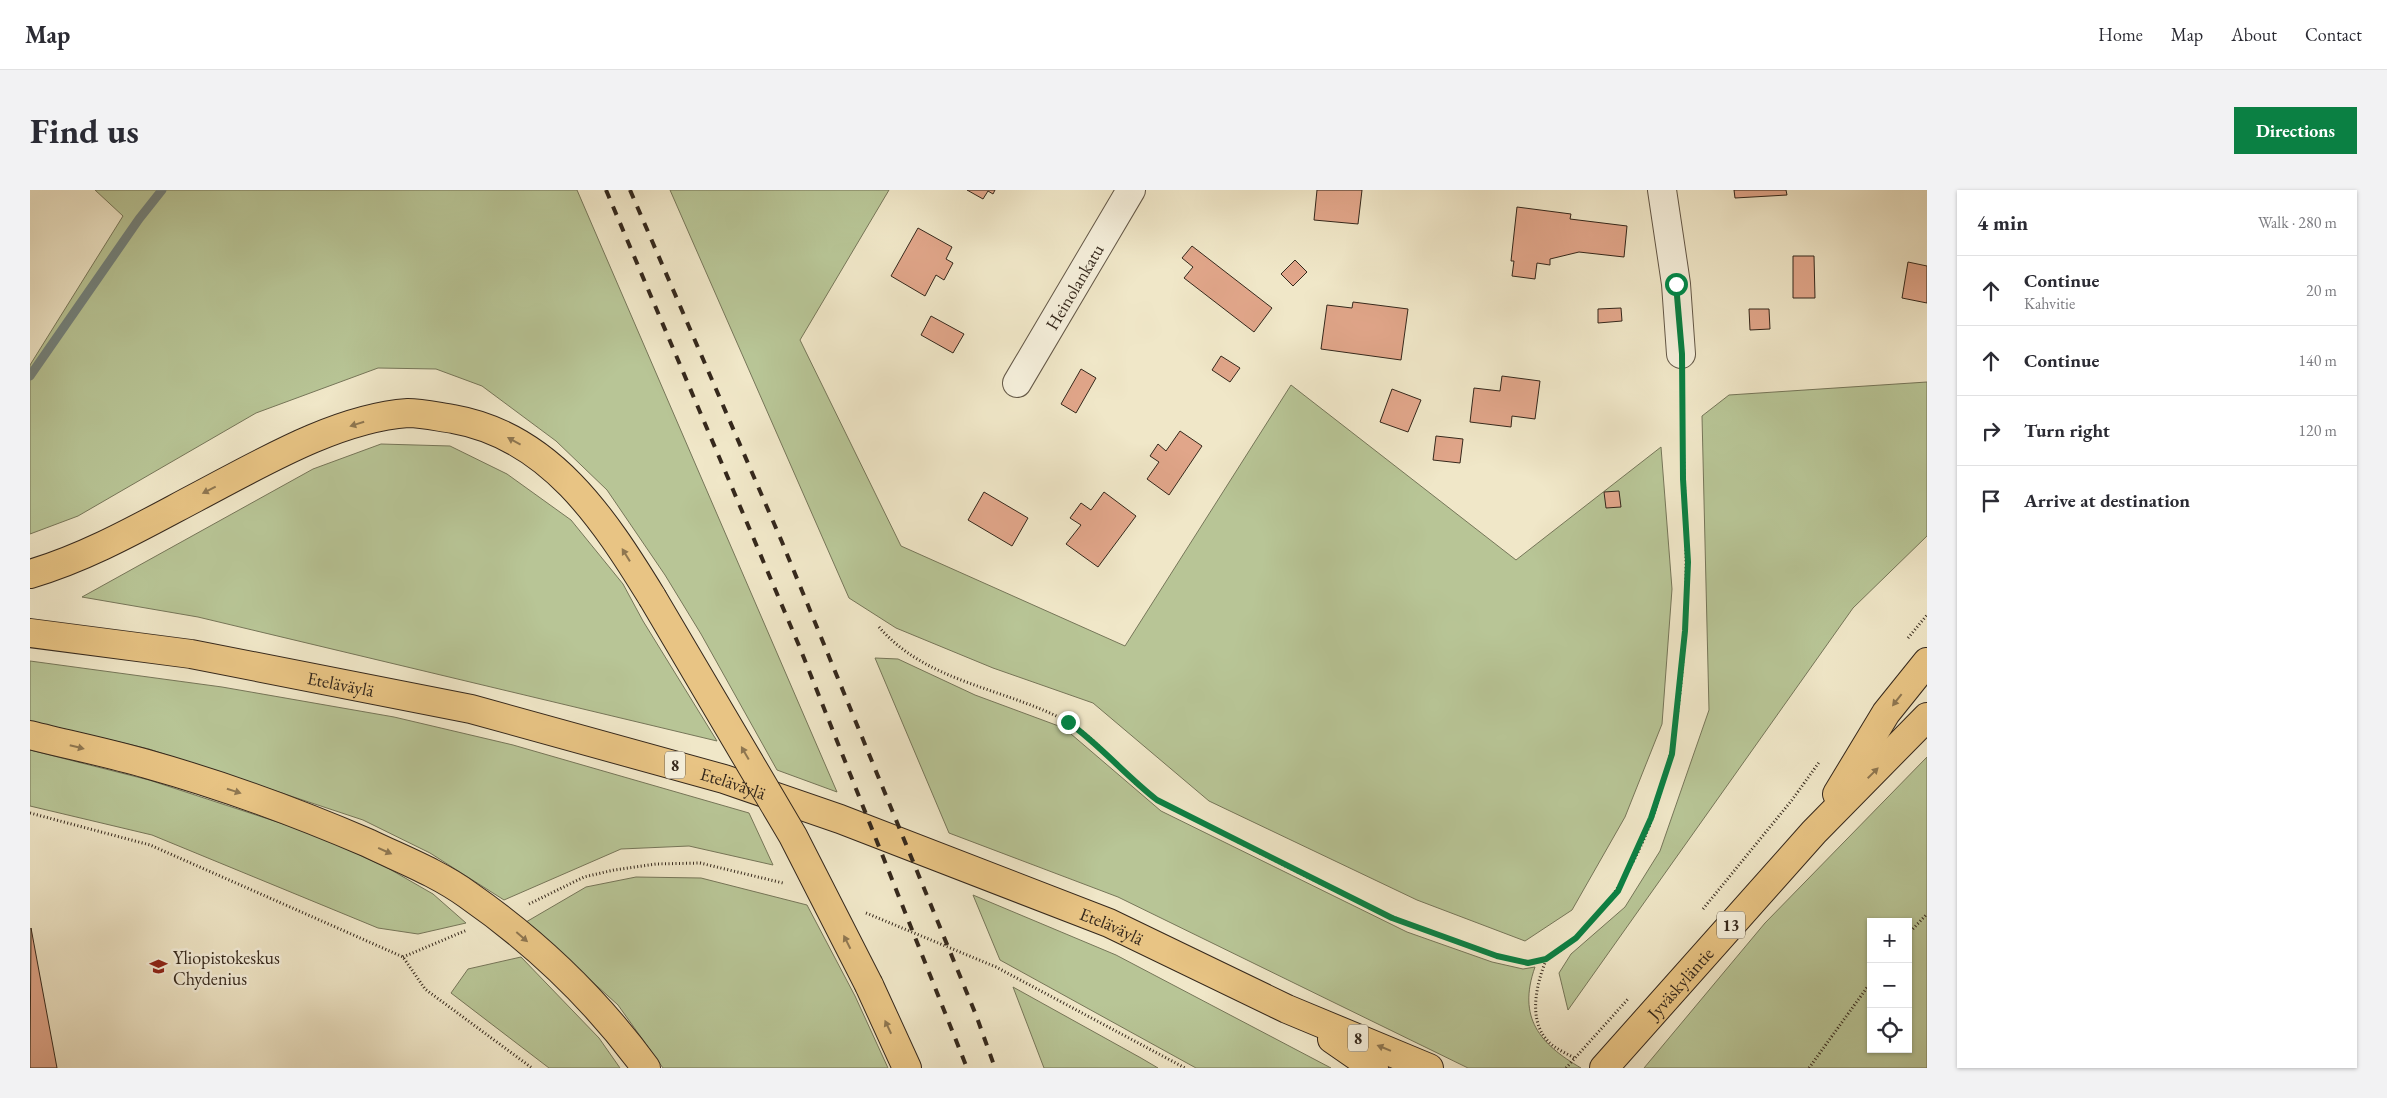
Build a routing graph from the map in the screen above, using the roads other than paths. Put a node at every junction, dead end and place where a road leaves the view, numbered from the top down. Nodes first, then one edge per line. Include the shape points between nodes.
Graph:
1 (1131, 190) edge
2 (1662, 190) edge
3 (1682, 354) road end
4 (1017, 383) dead end
5 (30, 574) edge
6 (30, 633) edge
7 (1927, 662) edge
8 (1927, 716) edge
9 (30, 735) edge
10 (1814, 832) junction
11 (1287, 1009) junction
12 (1594, 1066) edge
13 (646, 1068) edge
14 (907, 1068) edge
15 (1374, 1068) edge
16 (1429, 1068) edge

1 - 4 street, Heinolankatu
2 - 3 street via 1676,284
14 -> 5 highway, bridge via 793,836 652,597 601,518 569,482 541,457 510,438 475,423 409,413 372,419 331,432 242,473 137,528
6 - 11 highway, Eteläväylä / 8 via 192,654 470,709 724,778 840,819 1109,923
7 -> 10 highway, Jyväskyläntie / 13 via 1886,713
10 -> 8 highway, Jyväskyläntie / 13
9 -> 13 highway via 147,764 251,797 323,824 413,864 467,894 557,967 593,1002
10 - 12 highway, Jyväskyläntie / 13 via 1649,1018
11 - 15 highway, Eteläväylä / 8
16 -> 11 highway, Eteläväylä / 8

